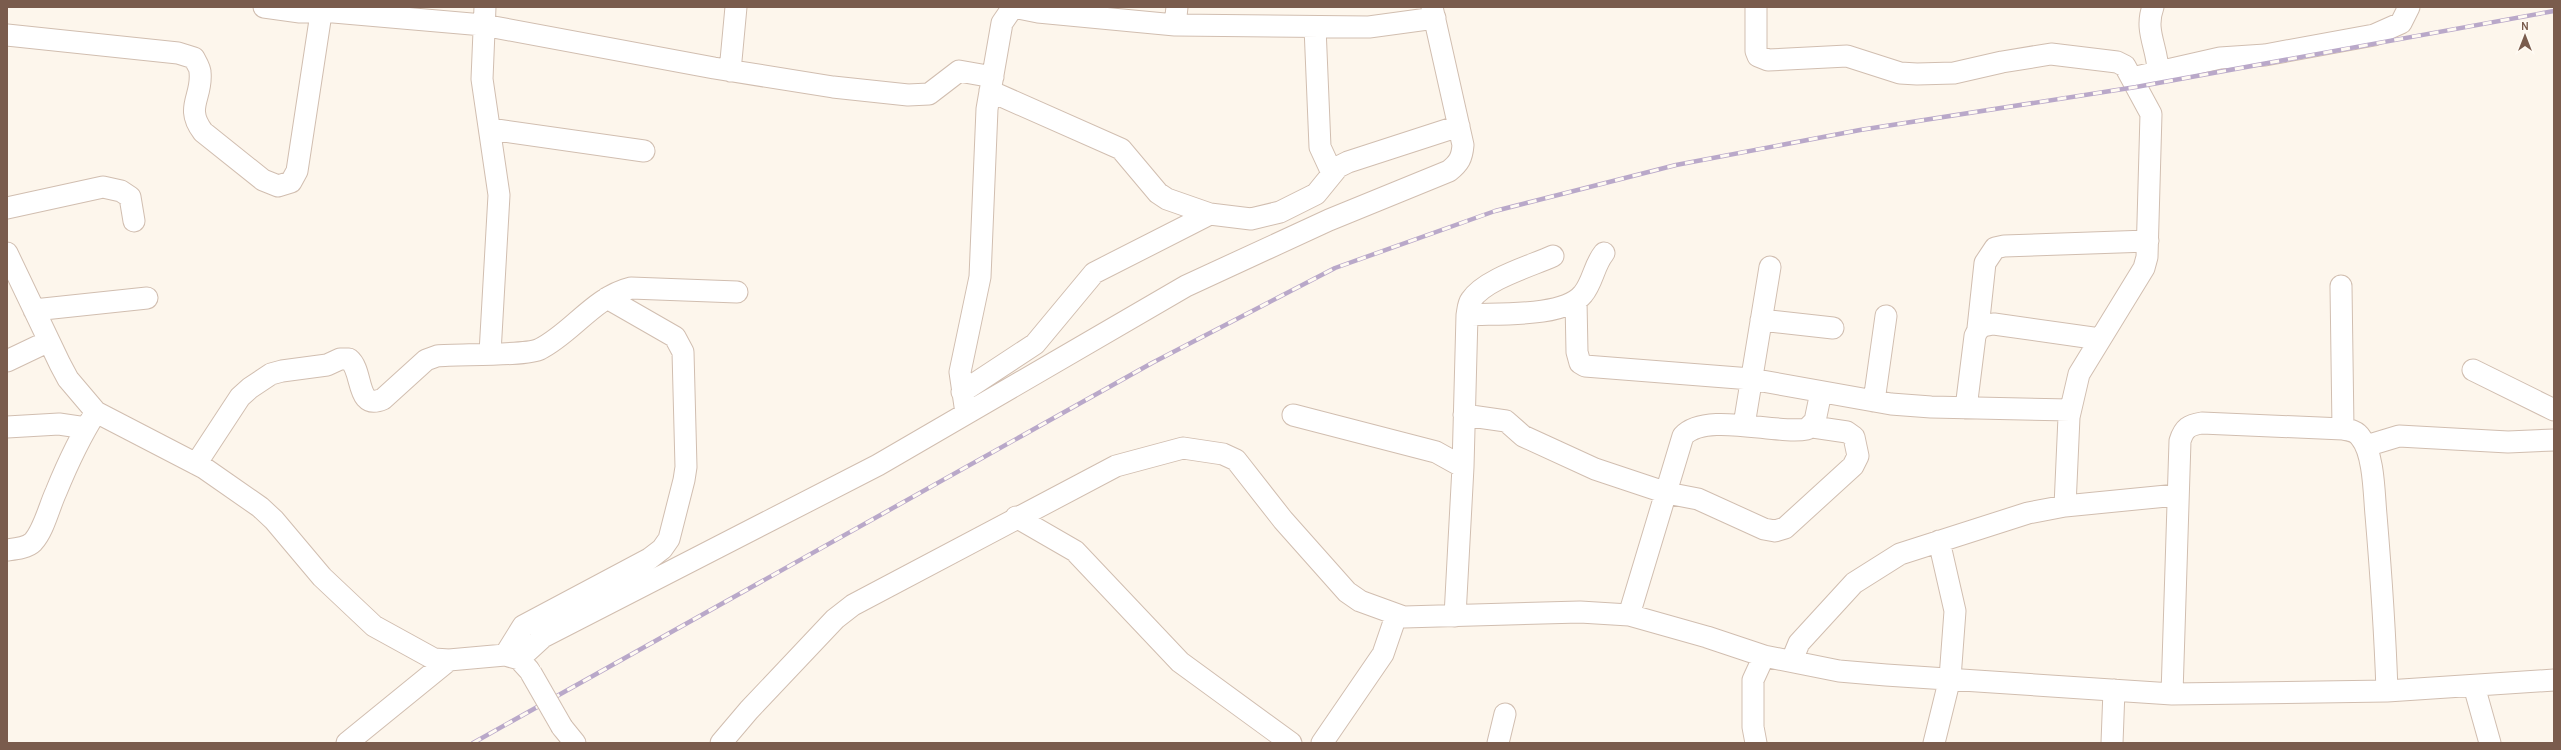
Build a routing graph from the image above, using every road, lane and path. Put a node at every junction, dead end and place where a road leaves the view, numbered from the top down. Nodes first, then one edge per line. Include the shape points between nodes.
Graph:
1 (264, 7) edge
2 (736, 7) edge
3 (1013, 7) edge
4 (1756, 7) edge
5 (2153, 7) edge
6 (2409, 7) edge
7 (322, 9) edge
8 (1038, 9) edge
9 (1096, 12) edge
10 (1433, 13) edge
11 (484, 16) edge
12 (1176, 16) edge
13 (1315, 27) junction
14 (7, 35) edge
15 (730, 71) junction
16 (2158, 72) junction
17 (2132, 78) junction
18 (992, 84) junction
19 (1459, 126) junction
20 (490, 129) junction
21 (644, 151) dead end
22 (1332, 173) junction
23 (7, 208) edge
24 (1210, 214) junction
25 (134, 221) dead end
26 (2148, 241) junction
27 (7, 253) edge
28 (1604, 253) dead end
29 (1553, 256) dead end
30 (1770, 267) dead end
31 (2341, 286) dead end
32 (737, 292) dead end
33 (147, 298) dead end
34 (607, 298) junction
35 (1576, 301) junction
36 (34, 310) junction
37 (1467, 315) junction
38 (1886, 316) dead end
39 (1761, 320) junction
40 (1833, 328) dead end
41 (1978, 328) junction
42 (2100, 339) junction
43 (49, 341) junction
44 (490, 354) junction
45 (7, 361) edge
46 (2473, 370) dead end
47 (1751, 379) junction
48 (962, 392) junction
49 (1821, 392) junction
50 (1874, 402) junction
51 (1966, 408) junction
52 (2070, 410) junction
53 (2554, 410) edge
54 (966, 413) junction
55 (1293, 415) dead end
56 (1464, 415) junction
57 (91, 420) junction
58 (1744, 425) junction
59 (7, 427) edge
60 (1813, 427) junction
61 (2343, 429) junction
62 (2554, 440) edge
63 (2366, 446) junction
64 (196, 464) junction
65 (1463, 467) junction
66 (1667, 494) junction
67 (2177, 495) junction
68 (2065, 506) junction
69 (1016, 517) junction
70 (1939, 541) junction
71 (7, 550) edge
72 (1629, 615) junction
73 (1396, 616) junction
74 (1455, 616) junction
75 (1764, 656) junction
76 (450, 660) junction
77 (1792, 660) junction
78 (519, 662) junction
79 (1950, 678) junction
80 (2554, 680) edge
81 (2474, 686) junction
82 (2114, 690) junction
83 (2387, 691) junction
84 (2172, 694) junction
85 (1505, 714) dead end
86 (564, 736) edge
87 (347, 743) edge
88 (721, 743) edge
89 (1291, 743) edge
90 (1322, 743) edge
91 (1498, 743) edge
92 (1756, 743) edge
93 (1934, 743) edge
94 (2112, 743) edge
95 (2490, 743) edge

1 - 7 street via 300,12
2 - 15 street
3 - 8 street
3 - 18 street via 1002,23
4 - 17 street via 1756,50 1758,56 1768,60 1846,56 1900,72 1917,74 1954,73 2002,62 2063,54 2117,62 2125,66
5 - 16 street via 2149,31 2158,61
6 - 16 street via 2401,23 2374,35 2265,55 2220,58
7 - 11 street
7 - 14 street via 297,171 291,182 278,186 263,180 203,132 195,122 193,108 200,72 194,58 178,53
8 - 9 street
9 - 12 street
10 - 13 street via 1369,27
10 - 19 street
11 - 15 street
11 - 20 street via 482,79
12 - 13 street
13 - 22 street via 1320,148
15 - 18 street via 833,87 908,95 929,94 959,71
16 - 17 street
17 - 26 street via 2151,114
18 - 24 street via 1122,149 1162,196
18 - 48 street via 987,109 980,277 961,360
19 - 22 street via 1348,162
19 - 54 street via 1462,156 1458,164 1449,171 1329,220 1186,286
20 - 21 street
20 - 44 street via 499,195
22 - 24 street via 1316,194 1266,217 1251,219
23 - 25 street via 103,187 113,188 130,197
24 - 48 street via 1094,273 1035,344
26 - 41 street via 1995,248 1985,263
26 - 42 street via 2144,268
27 - 36 street
28 - 35 street via 1584,294
29 - 37 street via 1495,282 1477,293 1470,301
30 - 39 street
31 - 61 street
32 - 34 street via 631,288
33 - 36 street
34 - 44 street via 539,350
34 - 78 street via 675,337 683,352 686,467 674,524 662,549 649,559 523,626 516,633
35 - 37 street via 1548,310
35 - 47 street via 1577,352 1580,363 1585,366
36 - 43 street
37 - 56 street
38 - 50 street
39 - 40 street
39 - 47 street
41 - 42 street via 1994,324
41 - 51 street
42 - 52 street via 2078,374
43 - 45 street
43 - 57 street
44 - 64 street via 437,356 426,360 377,402 369,402 363,396 354,363 349,359 271,374 240,396
46 - 53 street
47 - 49 street
47 - 58 street
48 - 54 street
49 - 50 street
49 - 60 street
50 - 51 street
51 - 52 street
52 - 68 street
54 - 78 street via 878,465 543,637
55 - 65 street via 1436,452
56 - 65 street
56 - 66 street via 1506,421 1523,436 1595,469
57 - 59 street
57 - 64 street
57 - 71 street via 38,534 32,543
58 - 60 street via 1801,431
58 - 66 street via 1698,427 1688,431 1683,436
60 - 66 street via 1846,432 1854,437 1858,456 1852,466 1785,528 1775,531 1764,529 1698,499
61 - 63 street via 2353,431 2361,437
61 - 67 street via 2190,425 2183,431 2180,441
62 - 63 street via 2508,442 2399,436
63 - 83 street via 2373,479 2383,589
64 - 76 street via 260,507 322,577 374,626 434,659
65 - 74 street
66 - 72 street
67 - 68 street
67 - 84 street
68 - 70 street via 2028,513
69 - 73 street via 1126,463 1183,448 1223,454 1236,460 1283,520 1347,592 1360,601
69 - 88 street via 853,605 835,619
69 - 89 street via 1075,551 1180,662
70 - 77 street via 1900,554 1854,583 1799,643
70 - 79 street via 1955,611
72 - 74 street via 1580,612
72 - 75 street
73 - 74 street
73 - 90 street via 1383,654
75 - 77 street
75 - 92 street via 1753,680 1753,727
76 - 78 street
76 - 87 street
77 - 79 street via 1839,671
78 - 86 street, bridge
79 - 82 street
79 - 93 street
80 - 81 street
81 - 83 street
81 - 95 street
82 - 84 street
82 - 94 street
83 - 84 street
85 - 91 street

